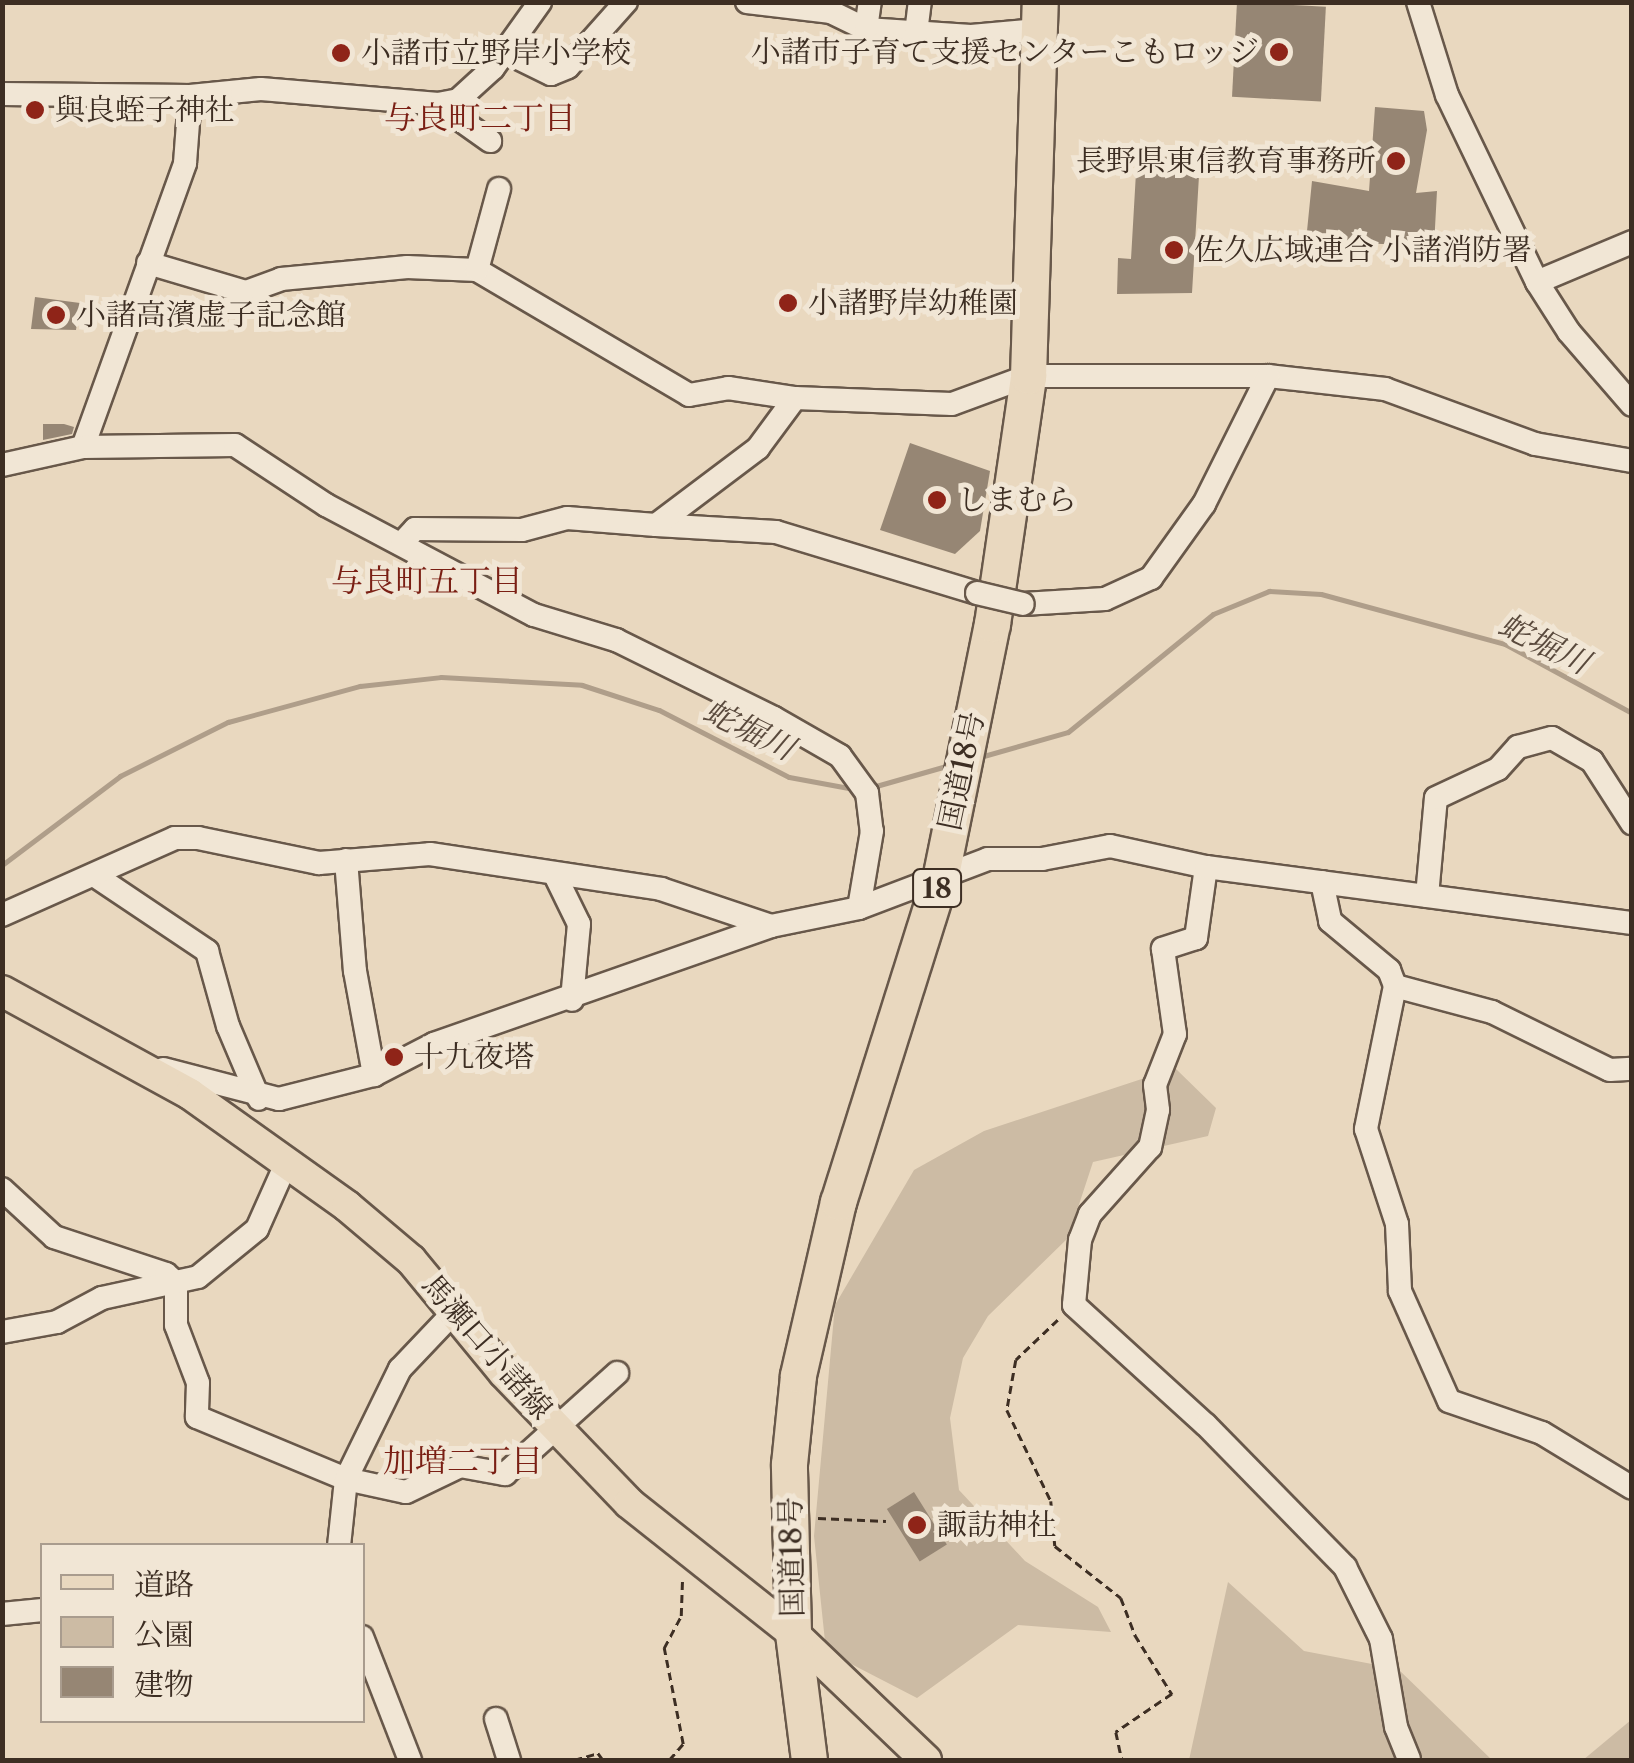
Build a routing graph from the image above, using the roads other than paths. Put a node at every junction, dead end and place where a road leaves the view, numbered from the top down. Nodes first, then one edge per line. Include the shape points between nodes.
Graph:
1 (540, 2) edge
2 (626, 2) edge
3 (746, 2) edge
4 (870, 2) edge
5 (920, 2) edge
6 (1418, 2) edge
7 (1039, 16) edge
8 (866, 29) junction
9 (916, 33) junction
10 (506, 52) junction
11 (2, 94) edge
12 (190, 96) junction
13 (438, 104) junction
14 (490, 142) dead end
15 (499, 189) dead end
16 (1632, 242) edge
17 (148, 263) junction
18 (477, 270) junction
19 (1537, 282) junction
20 (1028, 376) junction
21 (1268, 376) junction
22 (795, 398) junction
23 (1632, 404) edge
24 (83, 447) junction
25 (1632, 461) edge
26 (2, 465) edge
27 (656, 525) junction
28 (402, 543) junction
29 (1632, 823) edge
30 (346, 860) junction
31 (1206, 867) junction
32 (554, 873) junction
33 (96, 877) junction
34 (940, 879) junction
35 (1322, 882) junction
36 (1427, 896) junction
37 (859, 908) junction
38 (2, 916) edge
39 (1632, 924) edge
40 (771, 926) junction
41 (1395, 986) junction
42 (2, 992) edge
43 (572, 1000) junction
44 (136, 1060) junction
45 (1632, 1069) edge
46 (374, 1075) junction
47 (259, 1098) junction
48 (286, 1164) junction
49 (2, 1189) edge
50 (176, 1284) junction
51 (456, 1310) junction
52 (2, 1332) edge
53 (617, 1373) dead end
54 (558, 1429) junction
55 (346, 1479) junction
56 (1632, 1488) edge
57 (338, 1543) edge
58 (40, 1610) edge
59 (2, 1614) edge
60 (793, 1632) junction
61 (365, 1645) edge
62 (496, 1719) dead end
63 (410, 1760) edge
64 (509, 1760) edge
65 (808, 1760) edge
66 (926, 1760) edge
67 (1409, 1760) edge

1 - 10 street
2 - 10 street via 568,67 551,74
3 - 8 street via 831,12
4 - 8 street
5 - 9 street
6 - 19 street via 1447,95
7 - 9 street
7 - 20 highway, 国道18号 / 18
8 - 9 street
10 - 13 street via 458,100
11 - 12 street
12 - 13 street via 261,89
12 - 17 street via 186,163
13 - 14 street
15 - 18 street
16 - 19 street
17 - 18 street via 246,292 281,279 389,268
17 - 24 street
18 - 22 street via 690,395 728,388
19 - 23 street via 1569,332
20 - 21 street
20 - 22 street via 952,404
20 - 34 highway, 国道18号 / 18 via 992,624
21 - 25 street via 1385,389 1535,444
21 - 27 street, bridge via 1188,531 1151,578 1104,599 1023,604 776,532
22 - 27 street via 758,448
24 - 26 street
24 - 28 street via 235,444 326,505
27 - 28 street via 568,518 522,530 415,528
28 - 37 street via 534,616 616,640 840,756 867,793 872,832
29 - 36 street via 1592,761 1552,738 1518,748 1498,770 1436,798
30 - 32 street via 430,854
30 - 33 street via 318,864 175,838
30 - 46 street via 355,971
31 - 34 street via 1110,846 1042,859 988,859
31 - 35 street
31 - 67 street via 1196,938 1163,950 1175,1034 1155,1085 1150,1147 1090,1214 1080,1240 1074,1305 1206,1426 1345,1568 1381,1639
32 - 40 street via 661,889
32 - 43 street via 579,924
33 - 38 street
33 - 47 street via 207,952 228,1026
34 - 37 street
34 - 60 highway, 国道18号 / 18 via 838,1202 798,1375 789,1464
35 - 36 street
35 - 41 street via 1330,921 1389,970
36 - 39 street
37 - 40 street
40 - 43 street
41 - 45 street via 1492,1012 1610,1070
41 - 56 street via 1366,1129 1397,1224 1400,1291 1417,1338 1449,1401 1542,1432
42 - 44 main road, 馬瀬口小諸線
43 - 46 street via 434,1044
44 - 47 street
44 - 48 main road, 馬瀬口小諸線
46 - 47 street
48 - 50 street via 257,1229 198,1277
48 - 51 main road, 馬瀬口小諸線 via 411,1260
49 - 50 street via 54,1237 166,1274
50 - 52 street via 102,1298 57,1322
50 - 55 street via 176,1325 198,1383 197,1417
51 - 54 main road, 馬瀬口小諸線
51 - 55 street via 400,1369
53 - 54 street
54 - 55 street via 505,1474 460,1466 406,1492
54 - 60 main road, 馬瀬口小諸線 via 629,1502
55 - 57 street
58 - 59 street
60 - 65 highway, 国道18号 / 18
60 - 66 main road, 馬瀬口小諸線
61 - 63 street
62 - 64 street

